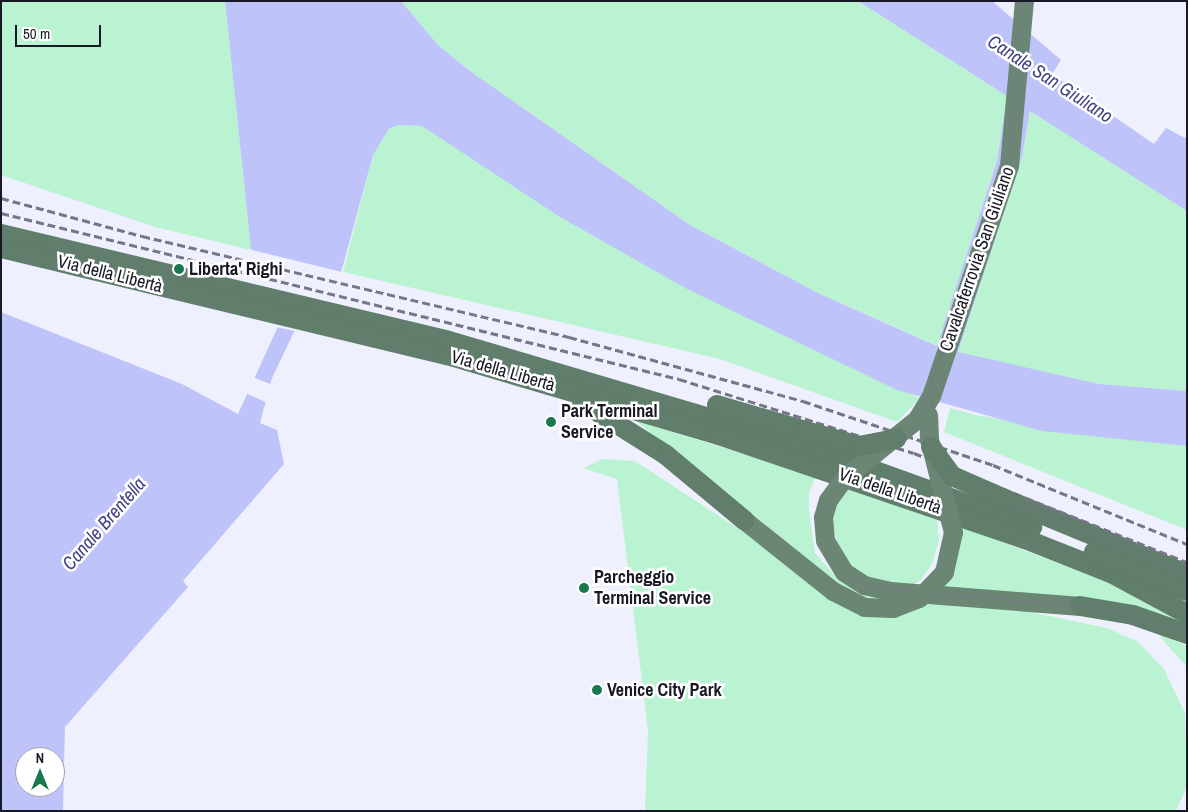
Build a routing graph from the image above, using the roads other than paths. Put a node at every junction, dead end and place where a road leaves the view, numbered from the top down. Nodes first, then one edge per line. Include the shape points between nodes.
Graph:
1 (1024, 1) edge
2 (1029, 1) edge
3 (1024, 25) junction
4 (1, 234) edge
5 (1, 248) edge
6 (219, 293) junction
7 (365, 327) junction
8 (554, 386) junction
9 (930, 396) junction
10 (896, 439) junction
11 (931, 447) junction
12 (744, 520) joint
13 (1187, 574) edge
14 (1187, 591) edge
15 (1080, 606) joint
16 (1187, 614) edge
17 (1187, 634) edge

1 - 3 main road
2 - 3 main road
3 - 9 main road, Cavalcaferrovia San Giuliano via 1008,171
4 - 6 highway, Via della Libertà
5 - 6 highway, Via della Libertà
6 - 7 highway, Via della Libertà
7 - 8 highway, Via della Libertà
7 - 10 highway, bridge via 538,356 859,446
7 - 14 highway, Via della Libertà via 658,401 902,478
8 - 12 highway via 659,450
8 - 16 highway, Via della Libertà via 797,459 970,518 1111,573
9 - 10 main road, Cavalcaferrovia San Giuliano, bridge via 917,419
9 - 11 main road, Cavalcaferrovia San Giuliano, bridge via 927,428
10 - 15 main road, Cavalcaferrovia San Giuliano, bridge via 844,478 828,500 823,517 826,540 844,572 864,585 890,590
11 - 12 main road, Cavalcaferrovia San Giuliano, bridge via 953,532 950,558 941,578 913,601 885,609 857,604 833,591
11 - 13 highway, bridge via 952,476
15 - 17 highway via 1132,615

